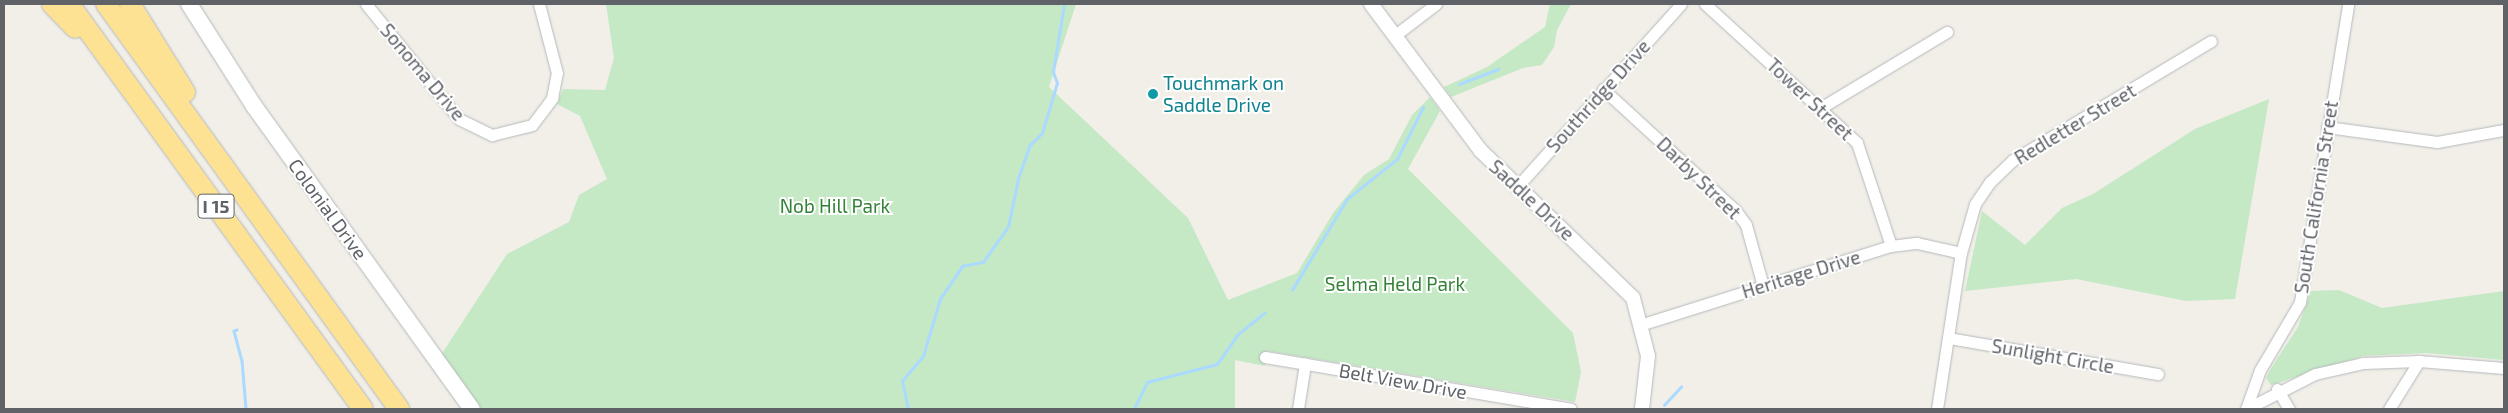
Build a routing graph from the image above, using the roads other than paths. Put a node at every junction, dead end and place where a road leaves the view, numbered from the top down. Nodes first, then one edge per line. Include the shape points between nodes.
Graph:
1 (52, 4) edge
2 (69, 4) edge
3 (106, 4) edge
4 (130, 4) edge
5 (190, 4) edge
6 (539, 4) edge
7 (1371, 4) edge
8 (1436, 4) edge
9 (1681, 4) edge
10 (1705, 4) edge
11 (2348, 4) edge
12 (368, 5) edge
13 (1947, 32) dead end
14 (1394, 36) junction
15 (2211, 41) dead end
16 (1603, 89) junction
17 (1822, 107) junction
18 (2327, 128) junction
19 (2504, 130) edge
20 (179, 156) junction
21 (1516, 188) junction
22 (243, 194) junction
23 (1891, 246) junction
24 (1962, 253) junction
25 (1763, 286) junction
26 (1643, 324) junction
27 (1949, 338) junction
28 (1265, 357) dead end
29 (2420, 361) junction
30 (1305, 364) junction
31 (2504, 368) edge
32 (2158, 374) dead end
33 (2277, 390) junction
34 (1522, 405) edge
35 (362, 409) edge
36 (399, 409) edge
37 (472, 409) edge
38 (1298, 409) edge
39 (1571, 409) edge
40 (1642, 409) edge
41 (1937, 409) edge
42 (2246, 409) edge
43 (2289, 409) edge
44 (2388, 409) edge

1 - 20 highway
2 - 20 highway, I 15
3 - 22 highway, I 15
4 - 22 highway
5 - 37 main road, Colonial Drive via 254,106
6 - 12 street, Sonoma Drive via 557,73 552,98 532,125 492,135 459,119
7 - 14 street, Saddle Drive
8 - 14 street
9 - 16 street, Southridge Drive
10 - 17 street, Tower Street
11 - 18 street, South California Street
13 - 17 street
14 - 21 street, Saddle Drive via 1481,151
15 - 24 street, Redletter Street via 2013,160 1974,204
16 - 21 street, Southridge Drive
16 - 25 street, Darby Street via 1736,211 1746,225
17 - 23 street, Tower Street via 1857,143
18 - 19 street via 2399,141 2437,142
18 - 42 street, South California Street via 2300,302 2260,370
20 - 35 highway, I 15
21 - 26 street, Saddle Drive via 1620,282 1633,298
22 - 36 highway, I 15
23 - 24 street, Heritage Drive via 1917,243
23 - 25 street, Heritage Drive
24 - 27 street, Redletter Street
25 - 26 street, Heritage Drive
26 - 40 street, Saddle Drive via 1648,356
27 - 32 street, Sunlight Circle
27 - 41 street, Redletter Street
28 - 30 street, Belt View Drive
29 - 31 street
29 - 33 street via 2363,363 2315,374
29 - 44 street
30 - 34 street, Belt View Drive
30 - 38 street
33 - 42 street
33 - 43 street
34 - 39 street, Belt View Drive

